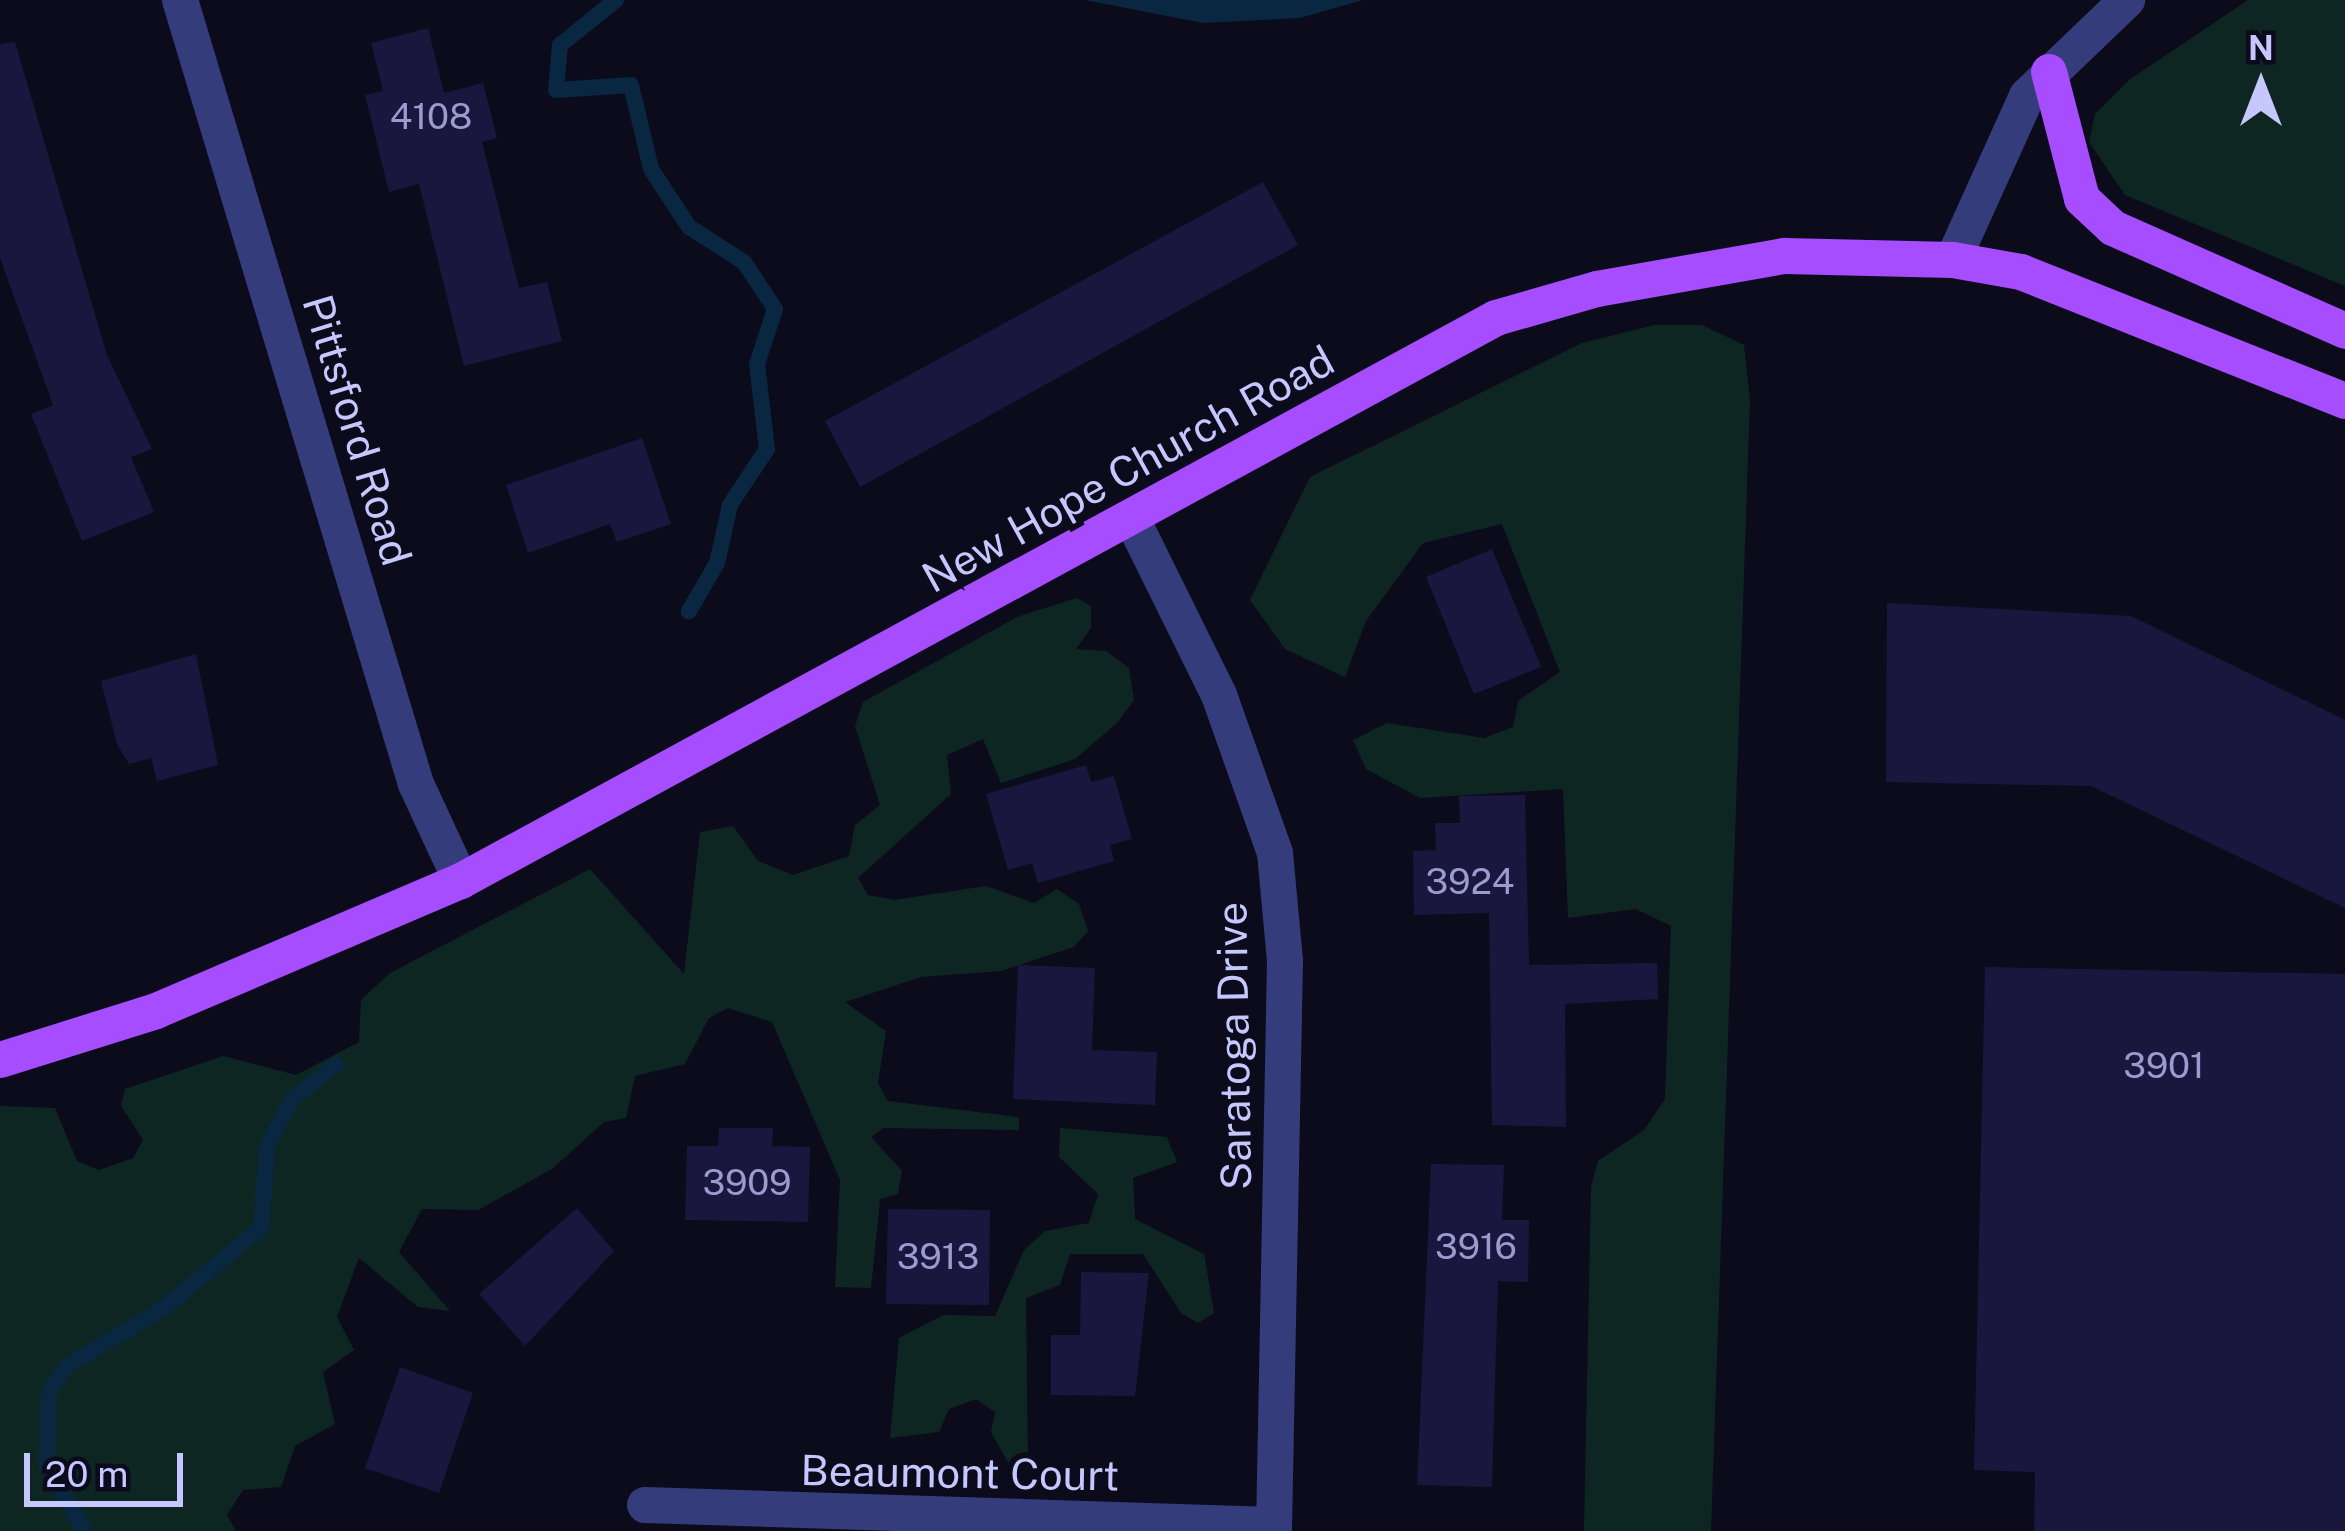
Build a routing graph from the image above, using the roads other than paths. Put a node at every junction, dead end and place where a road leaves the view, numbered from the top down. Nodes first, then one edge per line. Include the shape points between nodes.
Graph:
1 (180, 0) edge
2 (2127, 0) edge
3 (2049, 72) junction
4 (1954, 260) junction
5 (2345, 331) edge
6 (2345, 401) edge
7 (1132, 519) junction
8 (460, 881) junction
9 (0, 1060) edge
10 (645, 1505) dead end
11 (1274, 1528) edge

1 - 8 street, Pittsford Road via 416,784
2 - 3 street
3 - 4 street via 2027,96
3 - 5 main road via 2081,199 2113,228
4 - 6 main road, New Hope Church Road via 2021,272
4 - 7 main road, New Hope Church Road via 1785,256 1496,318
7 - 8 main road, New Hope Church Road
7 - 11 street, Saratoga Drive via 1219,695 1275,854 1285,961
8 - 9 main road, New Hope Church Road via 156,1011
10 - 11 street, Beaumont Court

